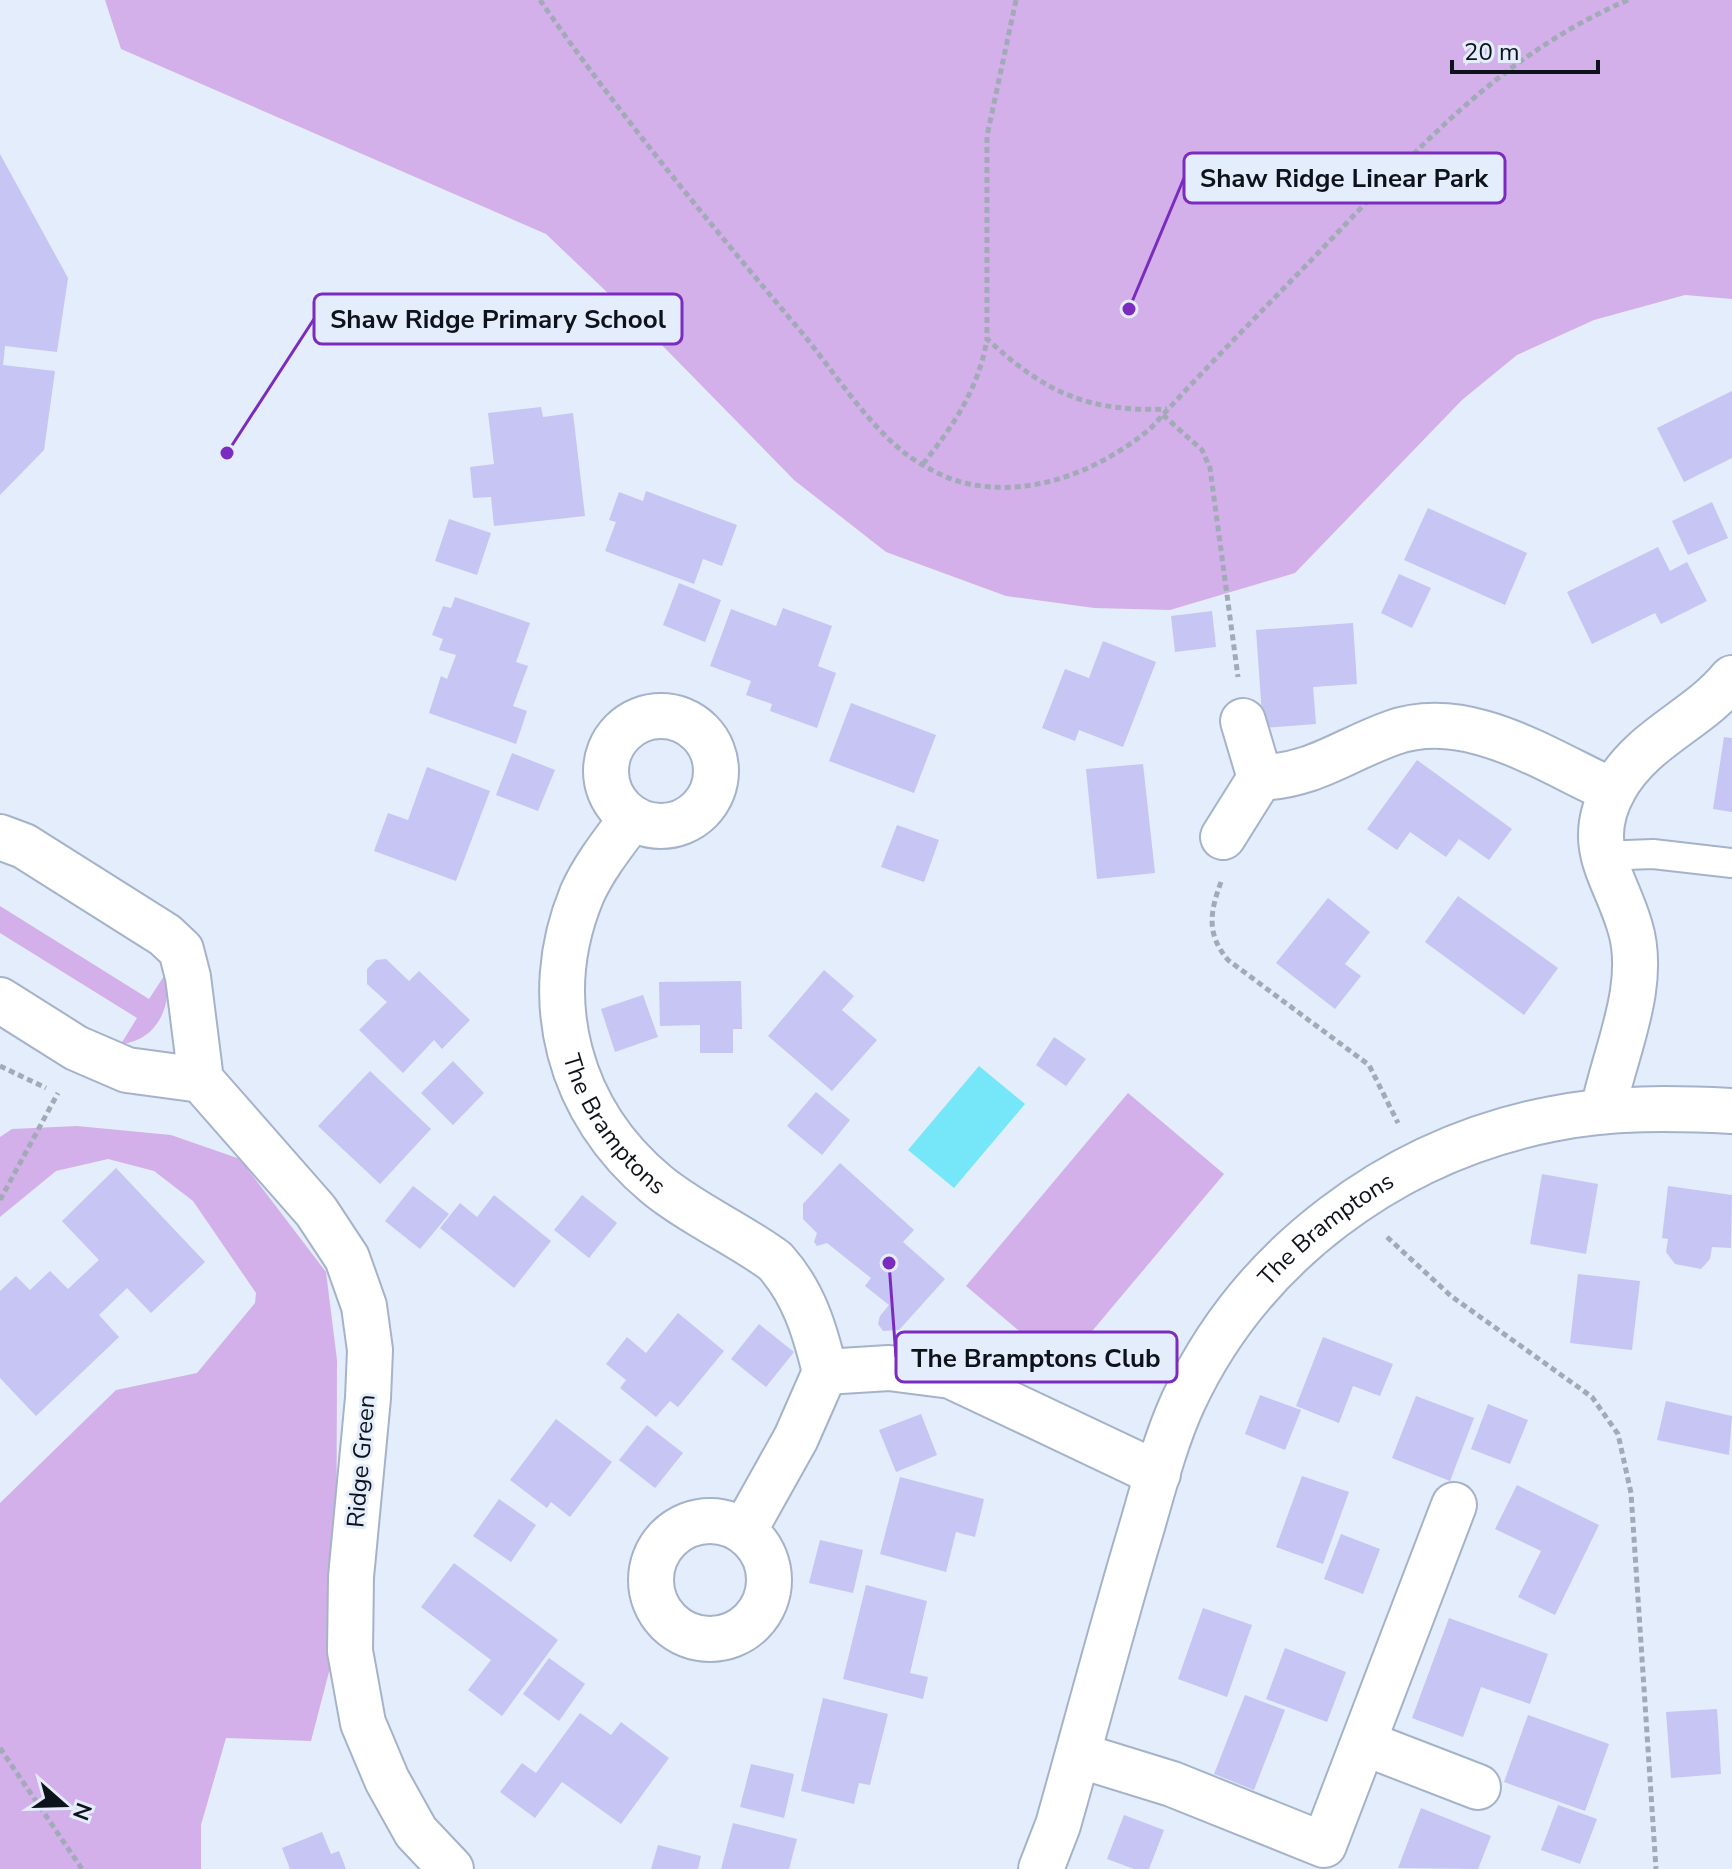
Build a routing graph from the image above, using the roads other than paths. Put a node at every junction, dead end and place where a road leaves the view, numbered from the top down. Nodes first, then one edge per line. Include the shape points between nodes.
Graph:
1 (1732, 678) edge
2 (1243, 721) road end
3 (1260, 778) junction
4 (1613, 791) junction
5 (632, 818) dead end
6 (0, 837) edge
7 (1223, 837) road end
8 (1600, 856) junction
9 (1732, 863) edge
10 (0, 1000) edge
11 (201, 1080) junction
12 (1603, 1111) junction
13 (1732, 1111) edge
14 (825, 1372) junction
15 (1158, 1474) junction
16 (1454, 1505) dead end
17 (744, 1531) dead end
18 (1364, 1743) junction
19 (1078, 1755) junction
20 (1478, 1787) dead end
21 (1319, 1857) edge
22 (451, 1869) edge
23 (1041, 1869) edge

1 - 4 street via 1656,738 1633,760
2 - 3 street
3 - 4 street via 1309,771 1397,731 1461,726
3 - 7 street
4 - 8 street
5 - 14 street, The Bramptons via 583,893 569,934 561,984 565,1040 583,1091 617,1144 656,1184 754,1245 790,1277 812,1321
6 - 11 street via 24,846 181,950
8 - 9 lane via 1653,854
8 - 12 street via 1630,927 1636,961
10 - 11 street via 76,1048 127,1070
11 - 22 street, Ridge Green via 316,1211 347,1258 364,1306 370,1350 350,1651 363,1723 387,1780 416,1832
12 - 13 street, The Bramptons
12 - 15 street, The Bramptons via 1506,1131 1415,1166 1303,1239 1231,1318 1182,1404
14 - 15 street via 889,1368 951,1376
14 - 17 street via 796,1438
15 - 19 street, The Bramptons
16 - 18 street
18 - 20 street
18 - 21 street
19 - 21 street via 1172,1784
19 - 23 street, The Bramptons

